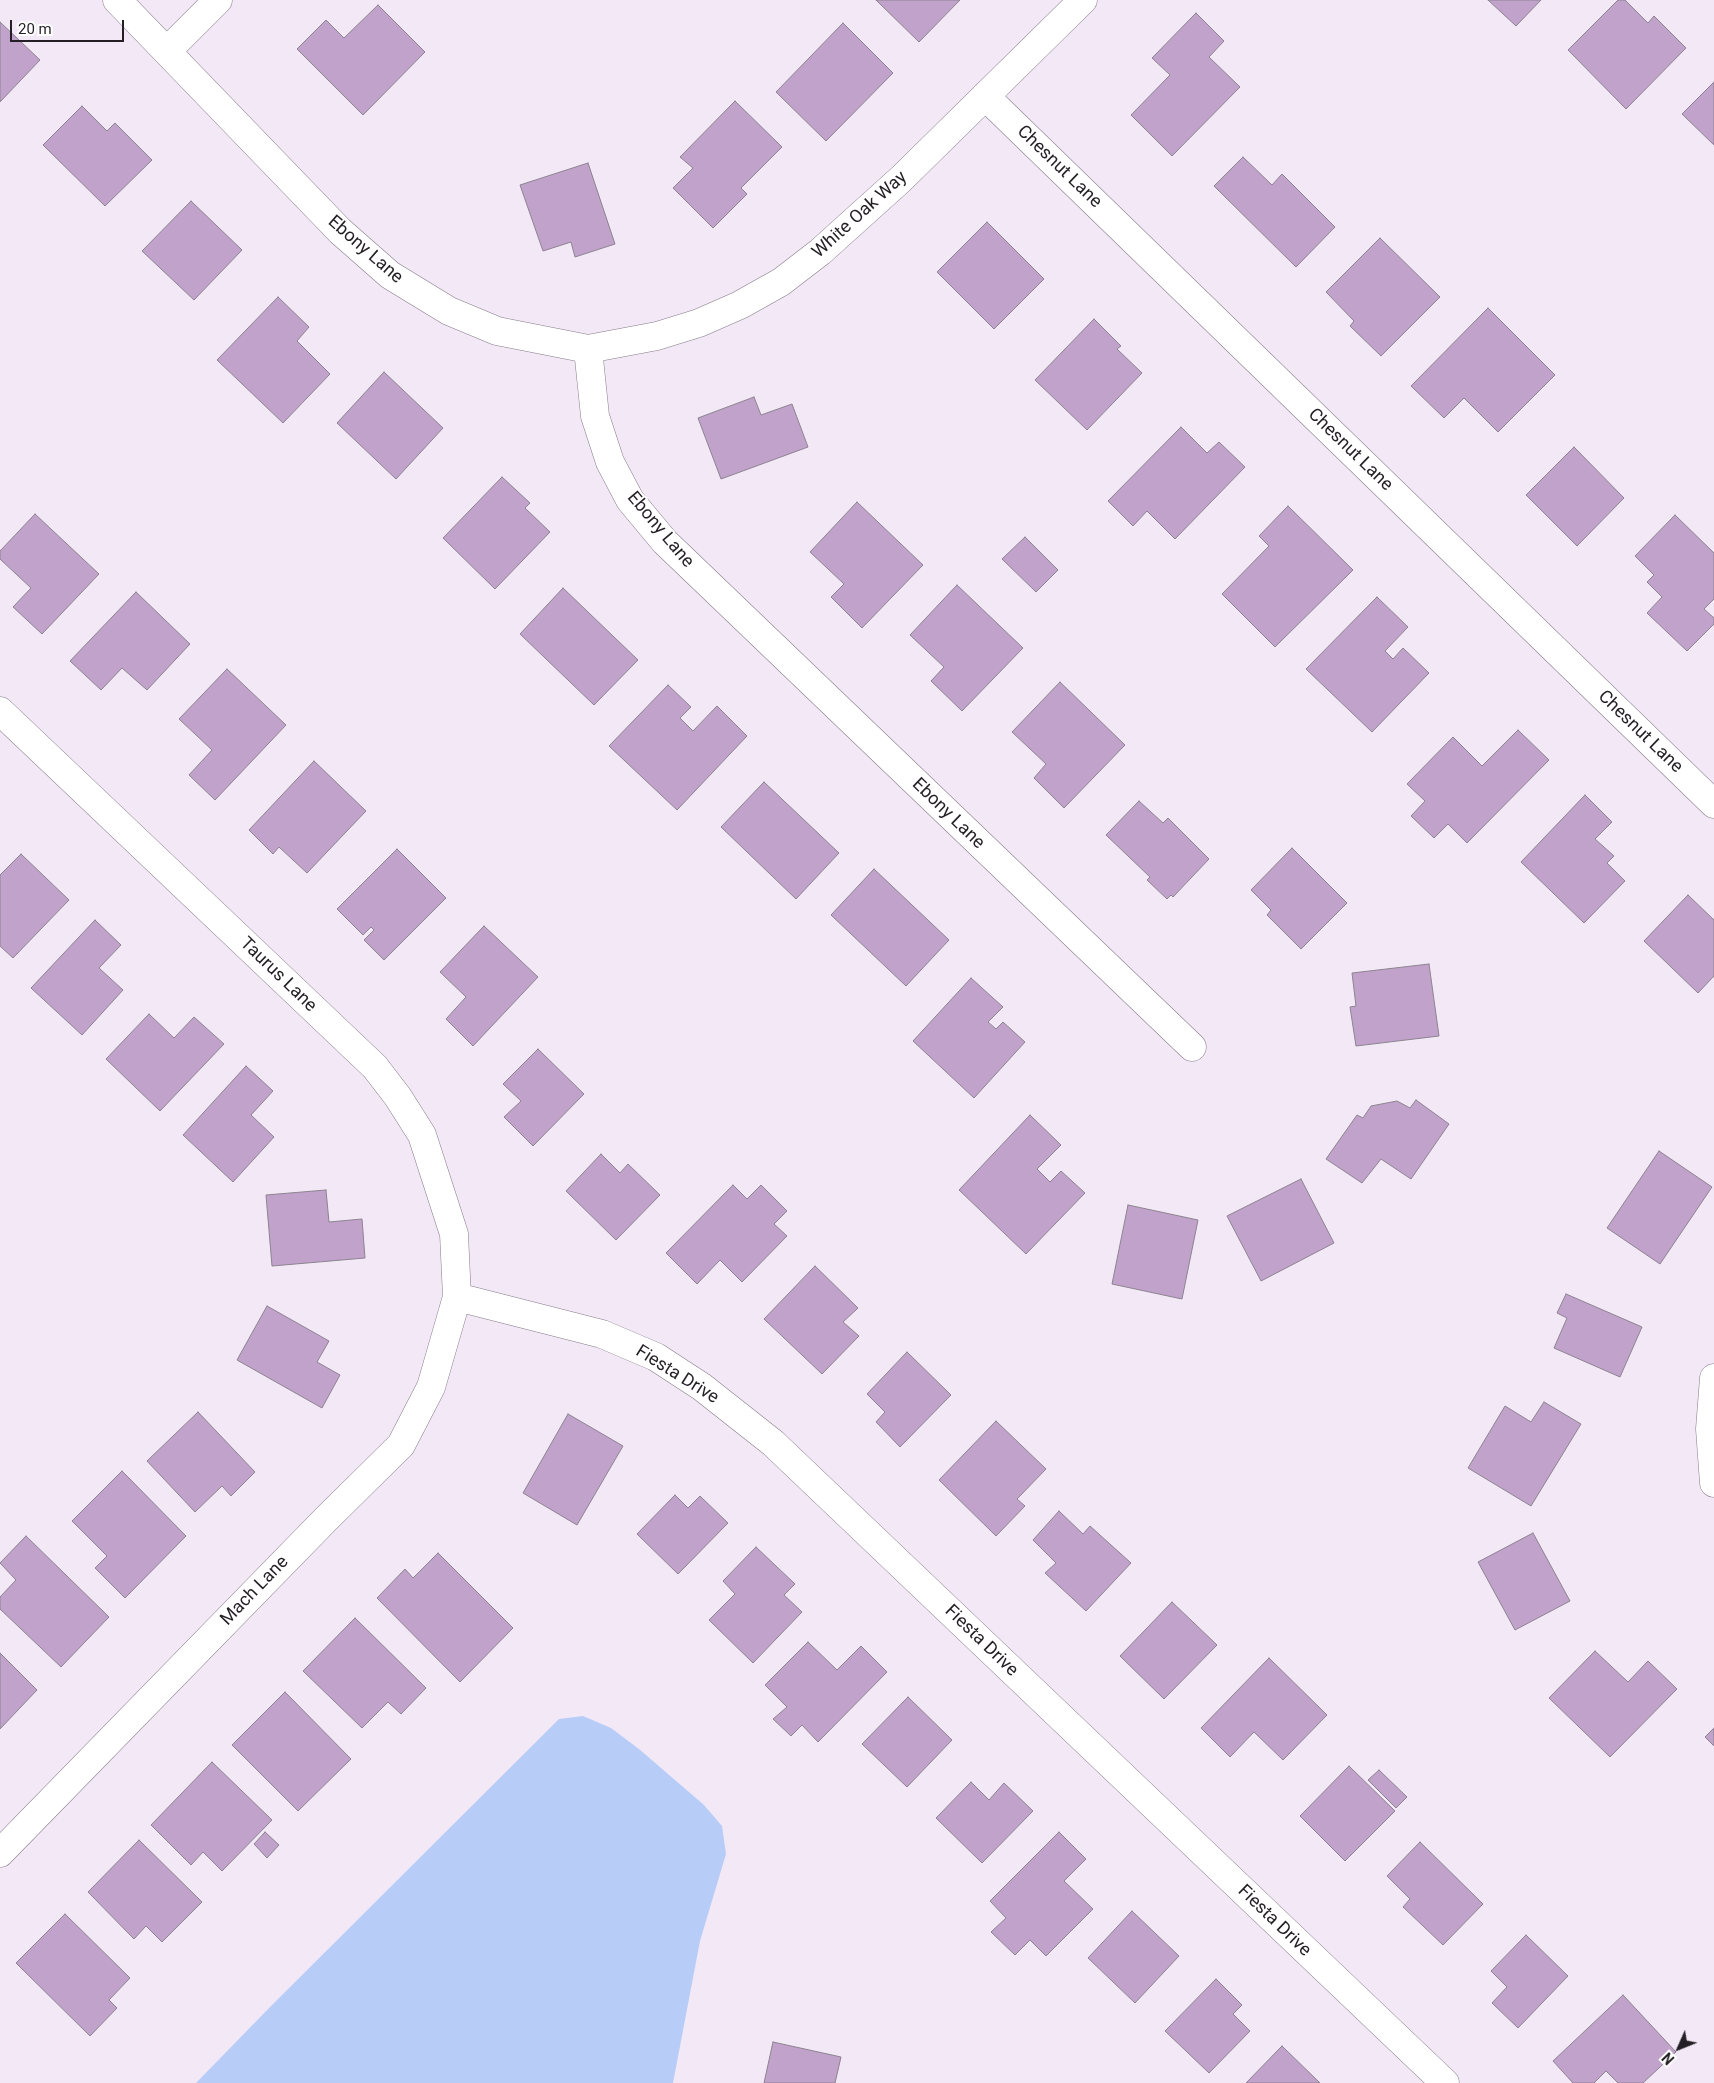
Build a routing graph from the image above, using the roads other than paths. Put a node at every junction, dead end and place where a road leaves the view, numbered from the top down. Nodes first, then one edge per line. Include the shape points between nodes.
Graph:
1 (117, 0) edge
2 (218, 0) edge
3 (1084, 0) edge
4 (167, 51) junction
5 (985, 96) junction
6 (588, 349) junction
7 (0, 711) edge
8 (1714, 804) edge
9 (1192, 1047) dead end
10 (457, 1297) junction
11 (1714, 1378) edge
12 (1714, 1483) edge
13 (0, 1853) edge
14 (1445, 2083) edge

1 - 4 street, Ebony Lane
2 - 4 street
3 - 5 street, White Oak Way
4 - 6 street, Ebony Lane via 340,231 390,276 449,310 497,331
5 - 6 street, White Oak Way via 901,179 820,252 781,282 699,323 657,336
5 - 8 street, Chesnut Lane
6 - 9 street, Ebony Lane via 595,416 610,462 630,500 665,542
7 - 10 street, Taurus Lane via 374,1067 398,1097 422,1135 454,1234
10 - 13 street, Mach Lane via 431,1387 401,1446
10 - 14 street, Fiesta Drive via 602,1334 656,1357 702,1386 773,1443
11 - 12 street via 1710,1429

